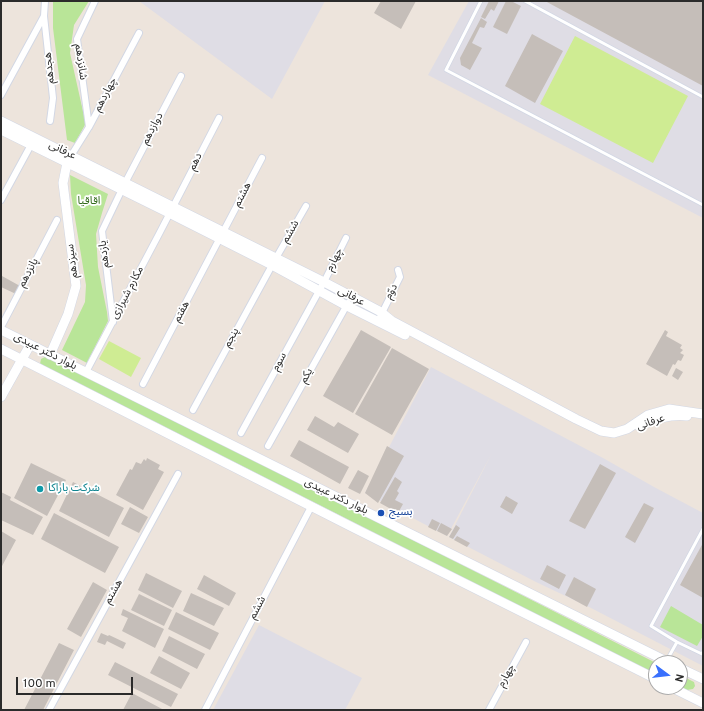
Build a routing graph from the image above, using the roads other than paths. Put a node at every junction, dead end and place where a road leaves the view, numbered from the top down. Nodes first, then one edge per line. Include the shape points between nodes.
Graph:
1 (45, 1) edge
2 (95, 1) edge
3 (481, 1) edge
4 (525, 1) edge
5 (44, 16) junction
6 (140, 33) dead end
7 (181, 76) dead end
8 (1, 96) edge
9 (703, 97) edge
10 (219, 118) dead end
11 (1, 121) edge
12 (50, 121) dead end
13 (89, 127) junction
14 (1, 130) edge
15 (33, 142) junction
16 (262, 158) dead end
17 (69, 159) junction
18 (123, 186) junction
19 (1, 200) edge
20 (703, 205) edge
21 (306, 206) dead end
22 (171, 210) junction
23 (57, 220) dead end
24 (222, 235) junction
25 (346, 238) dead end
26 (274, 262) junction
27 (398, 270) dead end
28 (324, 282) junction
29 (319, 291) junction
30 (352, 297) junction
31 (347, 306) junction
32 (380, 317) junction
33 (112, 323) junction
34 (1, 327) edge
35 (1, 330) edge
36 (30, 345) junction
37 (1, 349) edge
38 (50, 355) junction
39 (22, 360) junction
40 (86, 372) junction
41 (143, 384) dead end
42 (1, 397) edge
43 (192, 410) dead end
44 (703, 414) edge
45 (703, 420) edge
46 (241, 433) dead end
47 (268, 446) dead end
48 (178, 474) dead end
49 (311, 506) junction
50 (703, 529) edge
51 (526, 642) dead end
52 (677, 642) junction
53 (703, 652) edge
54 (655, 655) edge
55 (672, 655) edge
56 (688, 672) edge
57 (648, 675) edge
58 (703, 679) edge
59 (687, 695) edge
60 (703, 703) edge
61 (49, 710) edge
62 (205, 710) edge
63 (488, 710) edge

1 - 5 street
2 - 13 street, شانزدهم via 76,39
3 - 20 lane via 446,70
4 - 9 lane
5 - 8 street
5 - 12 street, هجدهم via 53,98
6 - 13 street, چهاردهم
7 - 18 street, دوازدهم
10 - 22 street, دهم
11 - 15 main road, عرفانی
13 - 17 street, چهاردهم
14 - 15 main road, عرفانی
15 - 17 main road, عرفانی
15 - 19 street
16 - 24 street, هشتم
17 - 18 main road, عرفانی
17 - 38 main road, سیزدهم via 63,183 76,286 68,314
18 - 22 main road, عرفانی
18 - 33 street, یازدهم via 102,231
21 - 26 street, ششم
22 - 24 main road, عرفانی
22 - 33 street, مکارم شیرازی
23 - 34 street, پانزدهم
24 - 26 main road, عرفانی
24 - 41 street, هفتم
25 - 28 street, چهارم
26 - 28 main road, عرفانی
26 - 29 main road, عرفانی
26 - 43 street, پنجم
27 - 32 street, دوّم via 400,277
28 - 29 street, چهارم
28 - 30 main road, عرفانی
29 - 31 main road, عرفانی
29 - 46 street, سوم
30 - 31 street, یکم
30 - 32 main road, عرفانی
31 - 32 main road, عرفانی
31 - 47 street, یکم
32 - 44 main road, عرفانی via 600,431 614,433 627,429 648,415 669,409
32 - 45 main road, عرفانی via 593,432 609,436 625,433 660,418 678,415
33 - 40 street, مکارم شیرازی
35 - 36 main road, بلوار دکتر عبیدی
36 - 38 main road, بلوار دکتر عبیدی
36 - 39 main road
37 - 39 main road, بلوار دکتر عبیدی
38 - 40 main road, بلوار دکتر عبیدی
39 - 42 main road
39 - 49 main road, بلوار دکتر عبیدی
40 - 54 main road, بلوار دکتر عبیدی
48 - 61 street, هشتم
49 - 57 main road, بلوار دکتر عبیدی
49 - 62 street, ششم
50 - 52 lane via 650,626
51 - 63 street, چهارم
52 - 53 lane via 702,654
52 - 55 lane
56 - 58 main road
59 - 60 main road

